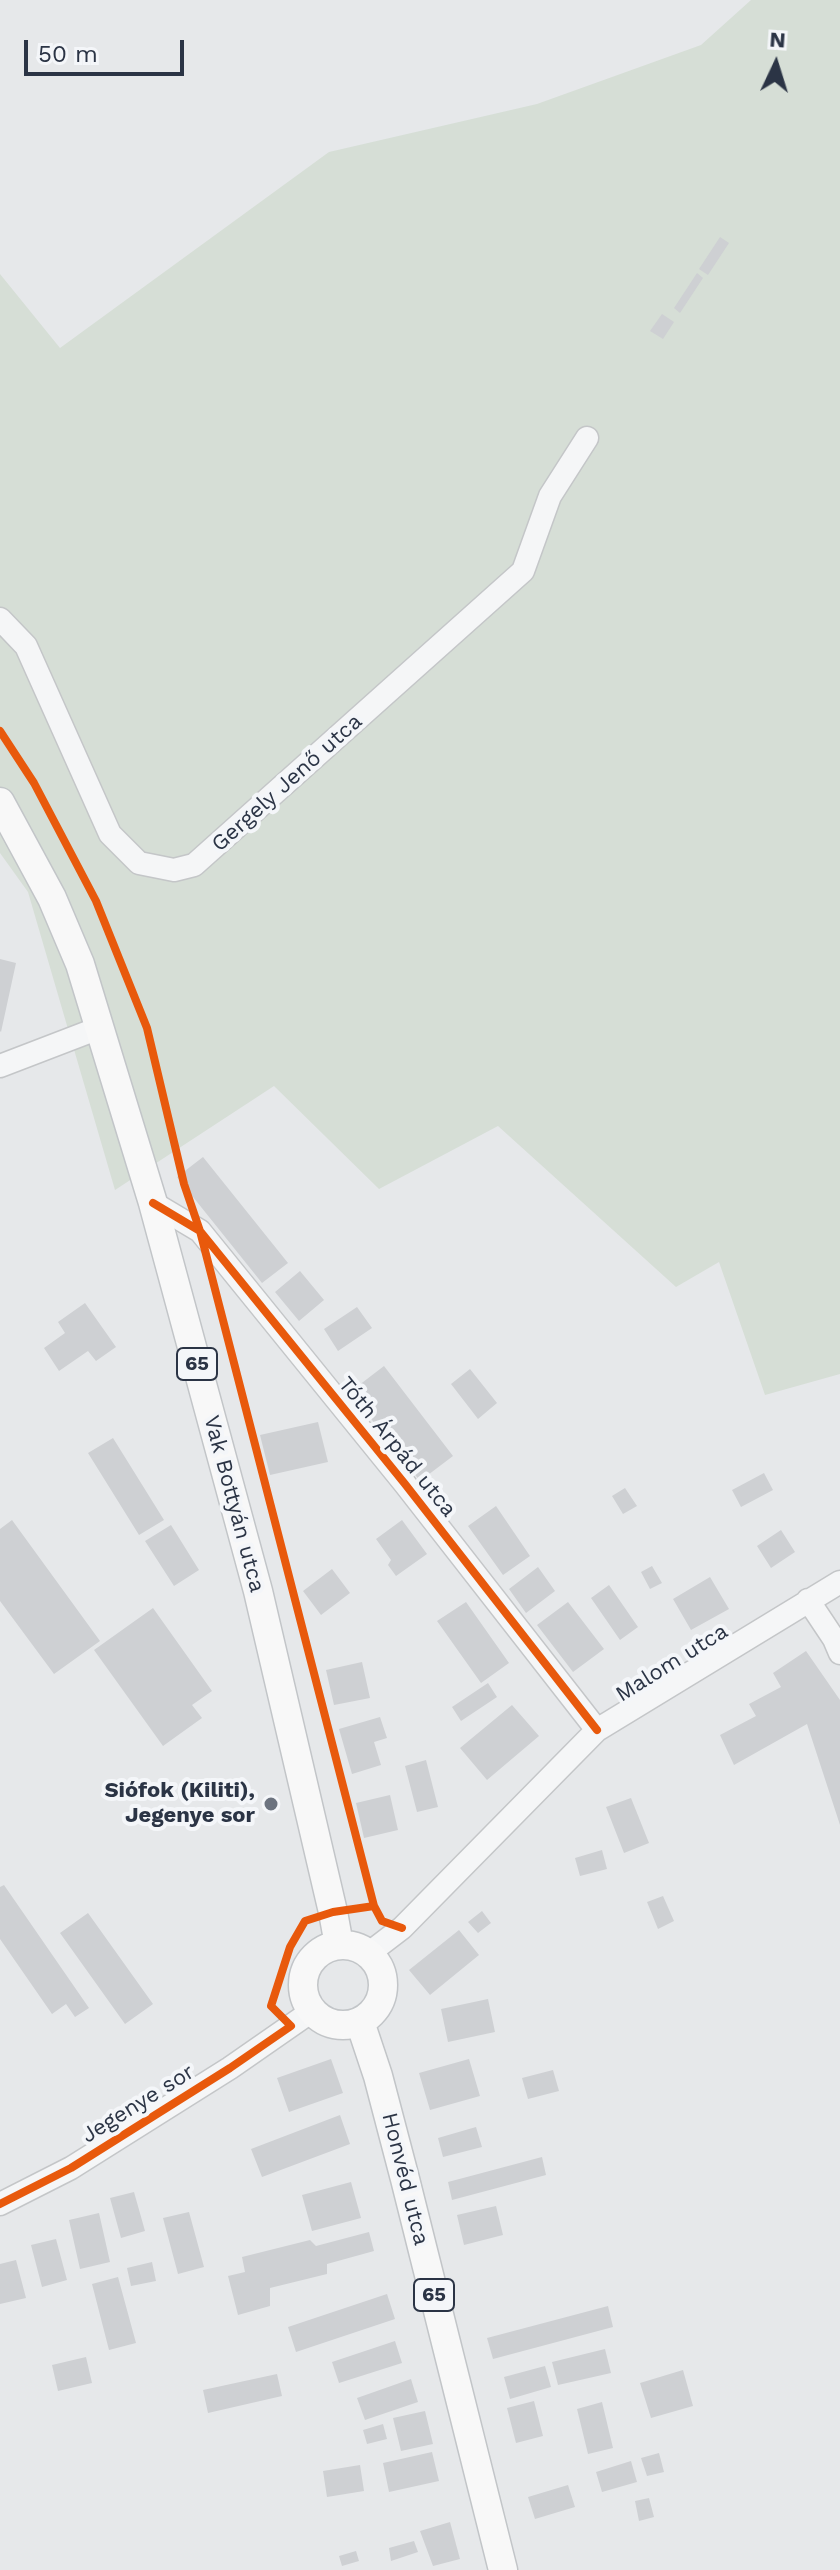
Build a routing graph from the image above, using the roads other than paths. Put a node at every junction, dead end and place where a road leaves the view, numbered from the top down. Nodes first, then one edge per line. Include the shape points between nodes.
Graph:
1 (587, 438) dead end
2 (0, 619) edge
3 (0, 802) edge
4 (99, 1028) junction
5 (0, 1066) edge
6 (153, 1203) junction
7 (840, 1582) edge
8 (808, 1600) junction
9 (840, 1653) edge
10 (597, 1730) junction
11 (339, 1945) junction
12 (368, 1954) junction
13 (312, 2011) junction
14 (360, 2022) junction
15 (0, 2204) edge
16 (503, 2570) edge

1 - 2 street, Gergely Jenő utca via 550,496 523,571 194,865 174,870 139,863 110,834 26,646
3 - 4 main road, Vak Bottyán utca / 65 via 52,898
4 - 5 street
4 - 6 main road, Vak Bottyán utca / 65
6 - 10 street, Tóth Árpád utca via 200,1231
6 - 11 main road, Vak Bottyán utca / 65 via 258,1591
7 - 8 street, Malom utca
8 - 9 street
8 - 10 street, Malom utca
10 - 12 street, Malom utca via 402,1928
11 - 12 main road
11 - 13 main road via 317,1955 304,1975
12 - 14 main road via 382,1972 382,1996
13 - 14 main road via 334,2024
13 - 15 street, Jegenye sor via 71,2168
14 - 16 main road, Honvéd utca / 65

